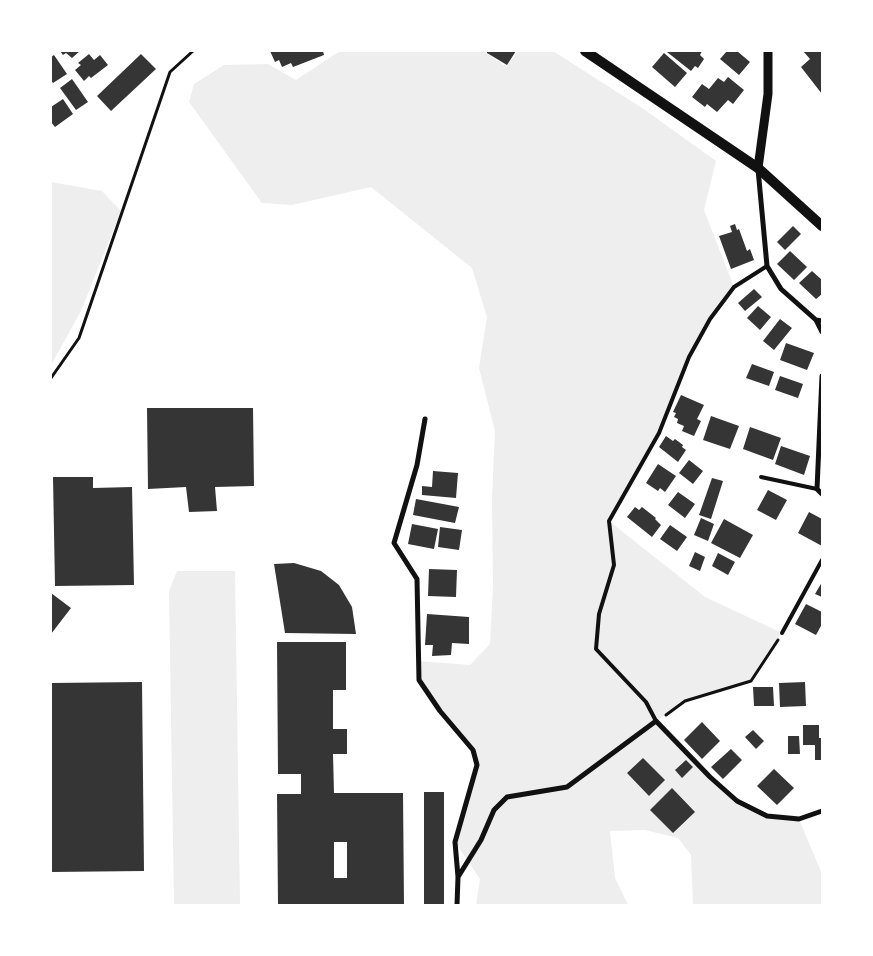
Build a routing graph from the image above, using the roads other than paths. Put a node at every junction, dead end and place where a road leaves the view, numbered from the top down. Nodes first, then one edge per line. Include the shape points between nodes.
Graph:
1 (585, 51) edge
2 (768, 51) edge
3 (758, 168) junction
4 (822, 226) edge
5 (767, 266) junction
6 (819, 320) edge
7 (822, 332) edge
8 (822, 376) edge
9 (425, 419) dead end
10 (761, 476) dead end
11 (819, 492) edge
12 (822, 560) edge
13 (782, 633) road end
14 (656, 721) junction
15 (822, 811) edge
16 (458, 878) junction
17 (457, 905) edge

1 - 3 main road
2 - 3 street via 768,94
3 - 4 main road
3 - 5 street
5 - 6 street via 782,289
5 - 14 lane via 734,288 710,319 689,357 659,433 609,521 614,565 600,614 596,649 646,702
6 - 7 street
8 - 11 street
9 - 16 street via 417,466 394,543 416,579 419,680 440,711 474,750 477,765 455,842
10 - 11 lane
12 - 13 lane
14 - 15 street via 737,801 767,816 799,819
14 - 16 street via 567,787 507,797 494,810 481,840
16 - 17 street

